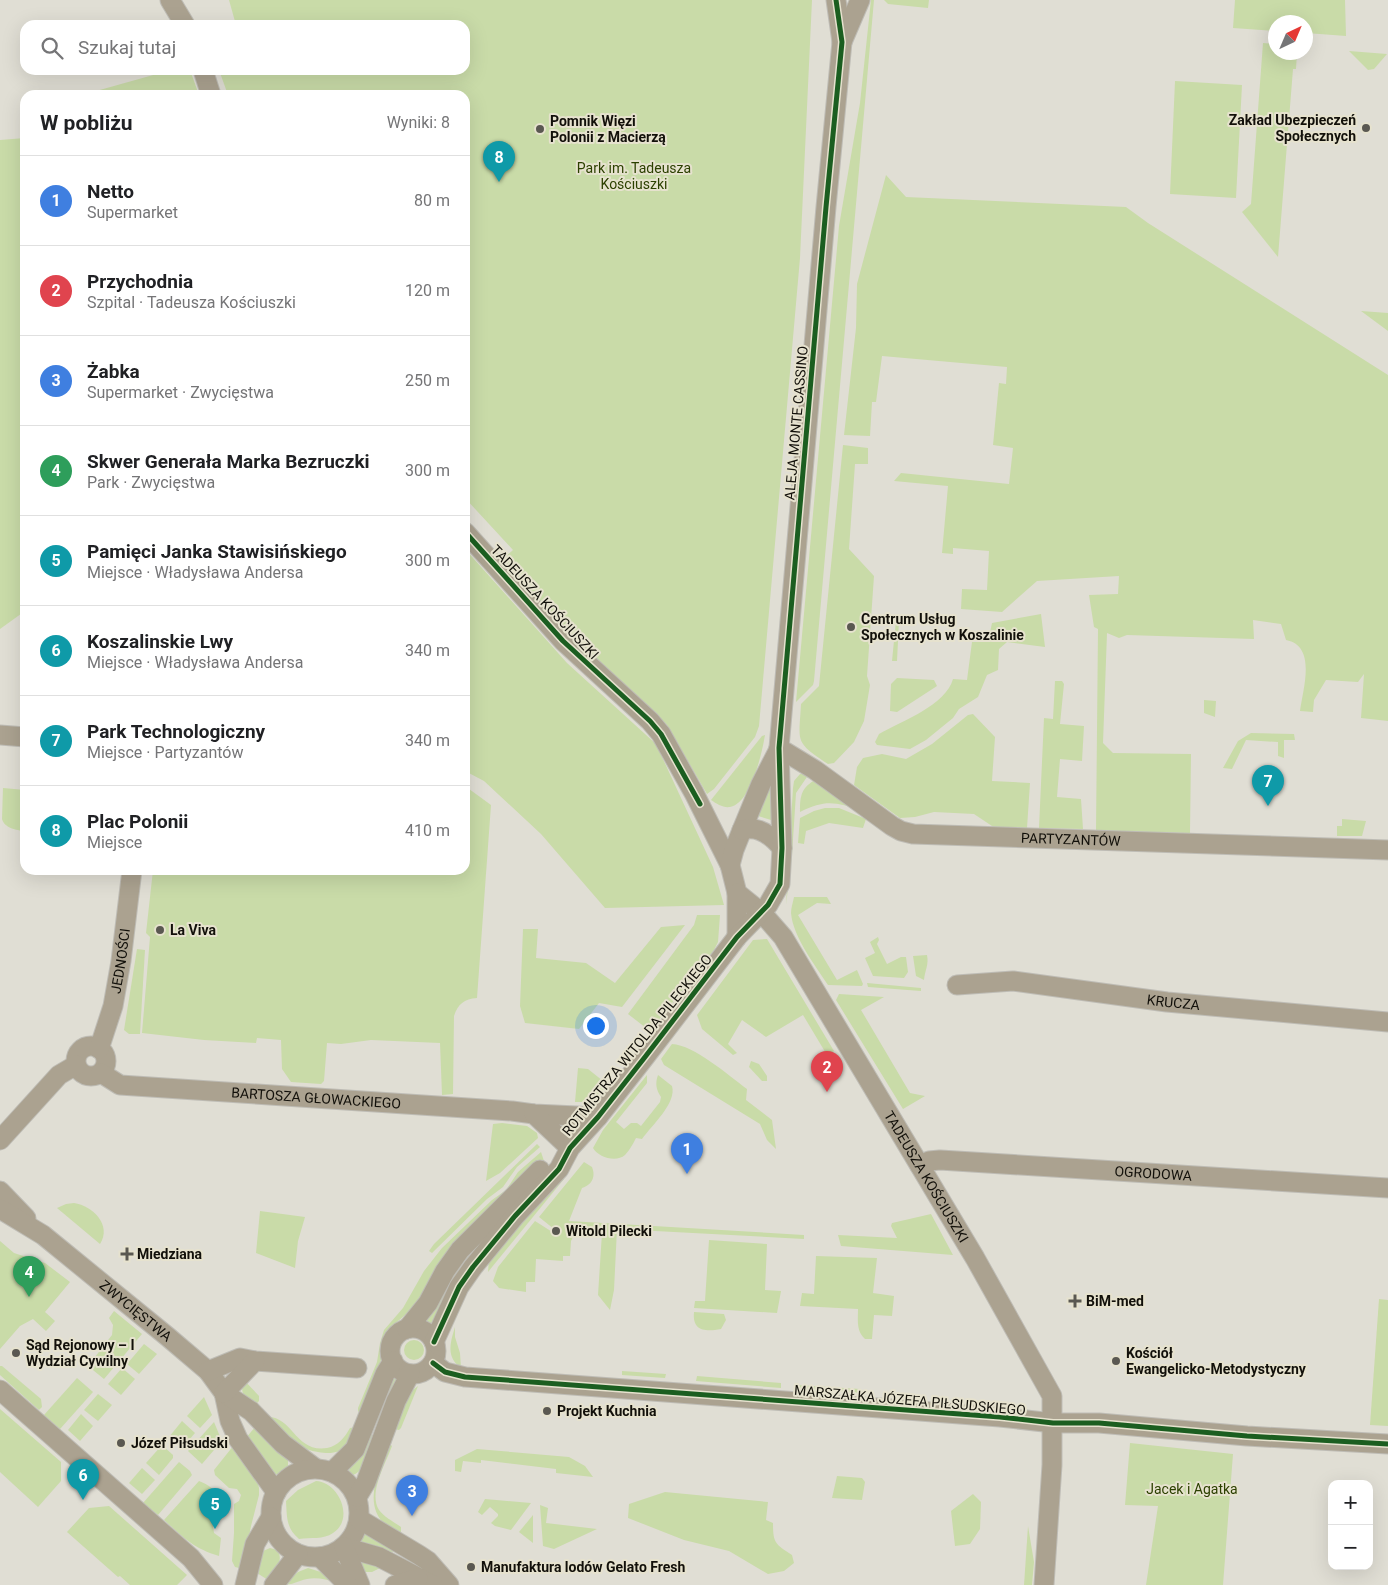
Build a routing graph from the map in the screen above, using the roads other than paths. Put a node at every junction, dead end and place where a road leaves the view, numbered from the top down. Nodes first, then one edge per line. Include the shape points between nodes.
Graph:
1 (170, 0) edge
2 (836, 0) edge
3 (860, 0) edge
4 (182, 20) edge
5 (842, 42) junction
6 (205, 75) edge
7 (209, 90) edge
8 (470, 538) edge
9 (0, 735) edge
10 (20, 737) edge
11 (779, 748) junction
12 (742, 830) junction
13 (782, 848) junction
14 (1388, 850) edge
15 (730, 865) junction
16 (131, 875) edge
17 (737, 892) junction
18 (775, 897) junction
19 (762, 913) junction
20 (737, 937) junction
21 (783, 937) junction
22 (957, 985) dead end
23 (1388, 1022) edge
24 (99, 1049) junction
25 (76, 1065) junction
26 (101, 1073) junction
27 (534, 1114) junction
28 (598, 1117) junction
29 (0, 1140) edge
30 (570, 1148) junction
31 (920, 1166) junction
32 (1388, 1188) edge
33 (0, 1191) edge
34 (0, 1209) edge
35 (42, 1235) junction
36 (407, 1329) junction
37 (434, 1342) junction
38 (255, 1361) junction
39 (393, 1361) junction
40 (433, 1363) junction
41 (357, 1368) dead end
42 (208, 1371) junction
43 (410, 1374) junction
44 (0, 1390) edge
45 (224, 1392) junction
46 (1053, 1423) junction
47 (1388, 1444) edge
48 (323, 1470) junction
49 (276, 1492) junction
50 (357, 1497) junction
51 (271, 1517) junction
52 (359, 1518) junction
53 (344, 1547) junction
54 (298, 1554) junction
55 (320, 1557) junction
56 (208, 1578) edge
57 (425, 1581) edge
58 (245, 1585) edge
59 (274, 1585) edge
60 (348, 1585) edge
61 (360, 1585) edge
62 (395, 1585) edge
63 (449, 1585) edge
64 (1044, 1585) edge

1 - 4 street
2 - 5 street, ALEJA MONTE CASSINO
3 - 5 street, ALEJA MONTE CASSINO
5 - 11 street, ALEJA MONTE CASSINO
6 - 7 street
8 - 15 street, TADEUSZA KOŚCIUSZKI via 563,641 661,734
9 - 10 street
11 - 12 street, ALEJA MONTE CASSINO
11 - 13 street, ALEJA MONTE CASSINO
11 - 14 street, PARTYZANTÓW via 892,826 913,834
12 - 13 street via 764,833
12 - 15 street, ALEJA MONTE CASSINO
13 - 18 street, ALEJA MONTE CASSINO via 780,884
15 - 17 street, TADEUSZA KOŚCIUSZKI
16 - 24 street, JEDNOŚCI via 113,1006
17 - 19 street, TADEUSZA KOŚCIUSZKI
17 - 20 street
18 - 19 street, ROTMISTRZA WITOLDA PILECKIEGO
18 - 21 street, TADEUSZA KOŚCIUSZKI
19 - 20 street, ROTMISTRZA WITOLDA PILECKIEGO
19 - 21 street, TADEUSZA KOŚCIUSZKI
20 - 28 street, ROTMISTRZA WITOLDA PILECKIEGO
21 - 31 street, TADEUSZA KOŚCIUSZKI
22 - 23 street, KRUCZA via 1013,981 1167,1002
24 - 25 street via 84,1048 77,1055
24 - 26 street via 106,1062
25 - 26 street via 86,1076
25 - 29 street via 59,1075
26 - 27 street, BARTOSZA GŁOWACKIEGO via 120,1085
27 - 28 street, BARTOSZA GŁOWACKIEGO
27 - 30 street
28 - 30 street, ROTMISTRZA WITOLDA PILECKIEGO
30 - 36 street, ROTMISTRZA WITOLDA PILECKIEGO via 550,1160 460,1250 428,1303
30 - 37 street, ROTMISTRZA WITOLDA PILECKIEGO via 559,1169 465,1277
31 - 32 street, OGRODOWA via 940,1160
31 - 46 street, TADEUSZA KOŚCIUSZKI via 1042,1376 1052,1396
33 - 35 street, ZWYCIĘSTWA
34 - 35 street, ZWYCIĘSTWA
35 - 42 street, ZWYCIĘSTWA
36 - 37 street via 423,1330
36 - 39 street via 395,1338 391,1346
37 - 40 street via 436,1356
38 - 41 street
38 - 42 street via 240,1358
38 - 45 street
39 - 43 street
39 - 48 street via 355,1449
40 - 43 street via 427,1370
40 - 46 street, MARSZAŁKA JÓZEFA PIŁSUDSKIEGO via 445,1372 465,1377
42 - 45 street, ZWYCIĘSTWA
43 - 50 street
44 - 56 street via 191,1558
45 - 48 street, ZWYCIĘSTWA via 251,1411 283,1444
45 - 49 street, ZWYCIĘSTWA via 235,1432
46 - 47 street, MARSZAŁKA JÓZEFA PIŁSUDSKIEGO via 1099,1423
46 - 64 street, TADEUSZA KOŚCIUSZKI
48 - 49 street via 303,1470 292,1475
48 - 50 street via 343,1478
49 - 51 street
50 - 52 street
51 - 54 street via 275,1532
51 - 58 street via 255,1544
52 - 53 street via 357,1529
52 - 63 street via 428,1561
53 - 55 street
53 - 57 street via 379,1557
53 - 61 street
54 - 55 street
54 - 59 street
55 - 60 street
57 - 62 street

